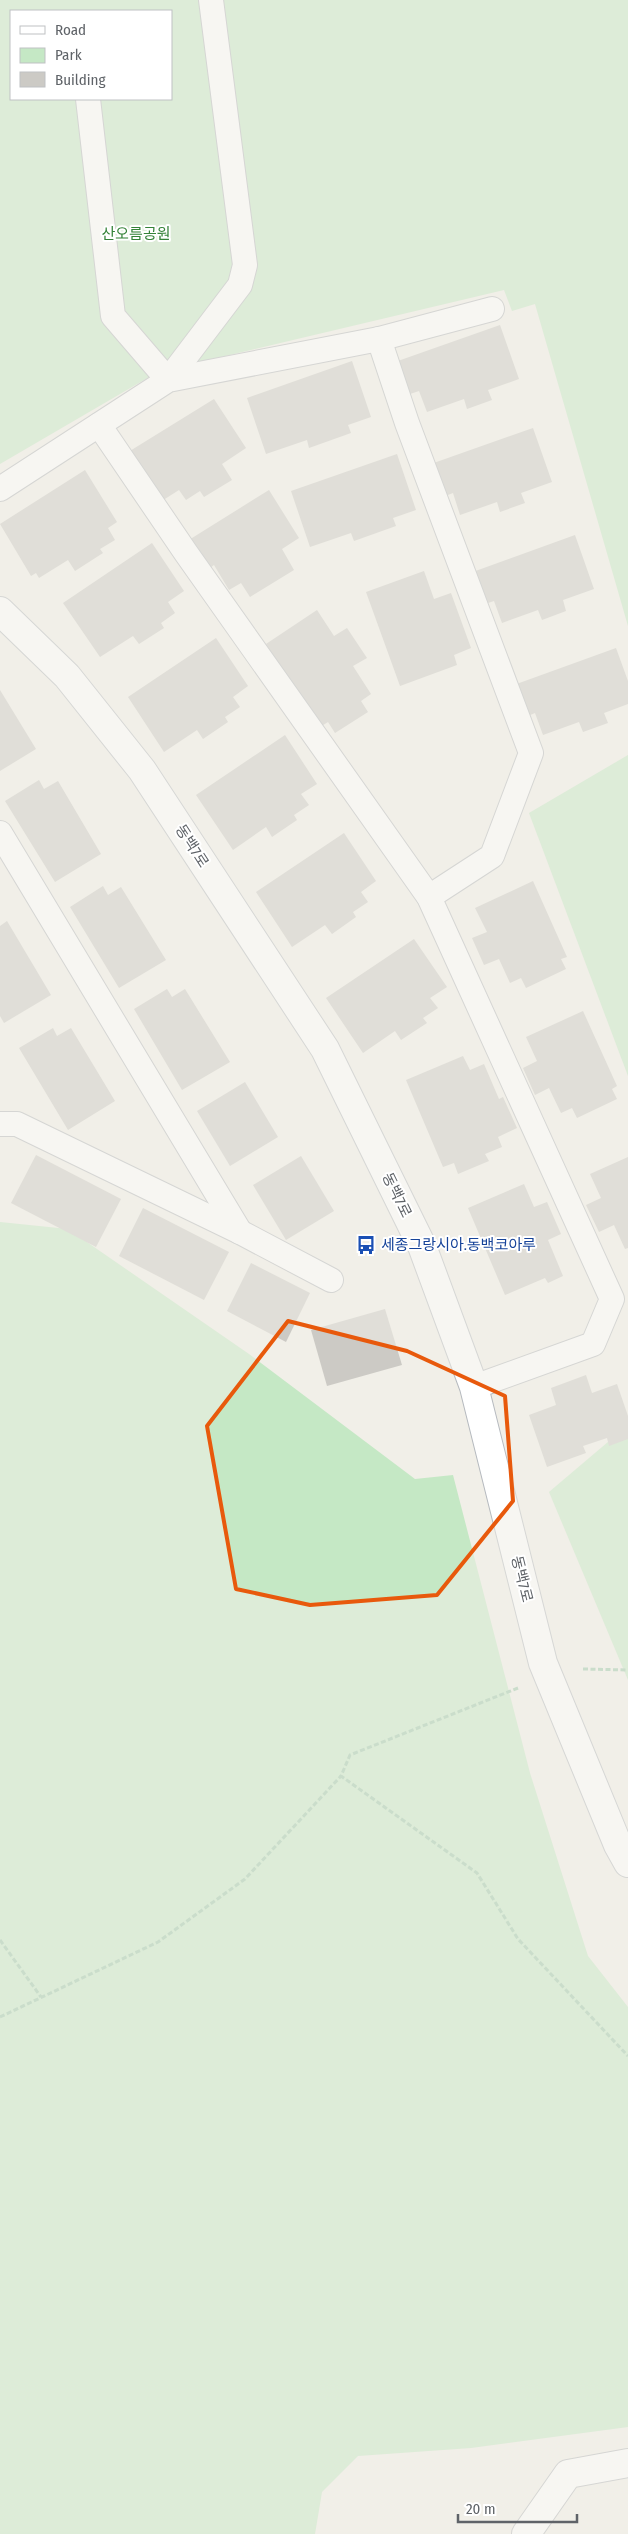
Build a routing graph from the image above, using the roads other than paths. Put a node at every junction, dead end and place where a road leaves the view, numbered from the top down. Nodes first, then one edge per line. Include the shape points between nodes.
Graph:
1 (211, 0) edge
2 (88, 100) edge
3 (492, 309) dead end
4 (379, 339) junction
5 (168, 380) junction
6 (98, 425) junction
7 (0, 489) edge
8 (0, 612) edge
9 (0, 833) edge
10 (429, 897) junction
11 (0, 1124) edge
12 (240, 1232) junction
13 (331, 1280) dead end
14 (474, 1387) junction
15 (628, 1863) edge
16 (628, 2463) edge
17 (526, 2534) edge

1 - 5 lane via 245,265 240,285
2 - 5 lane via 113,316
3 - 4 lane
4 - 5 lane
4 - 10 lane via 407,423 532,753 492,856
5 - 6 lane
6 - 7 lane
6 - 10 lane
8 - 14 street, 동백7로 via 67,676 142,770 325,1050 422,1246
9 - 12 lane
10 - 14 lane via 612,1298 594,1344
11 - 12 lane via 18,1124
12 - 13 lane
14 - 15 street, 동백7로 via 543,1663
16 - 17 street via 568,2474

